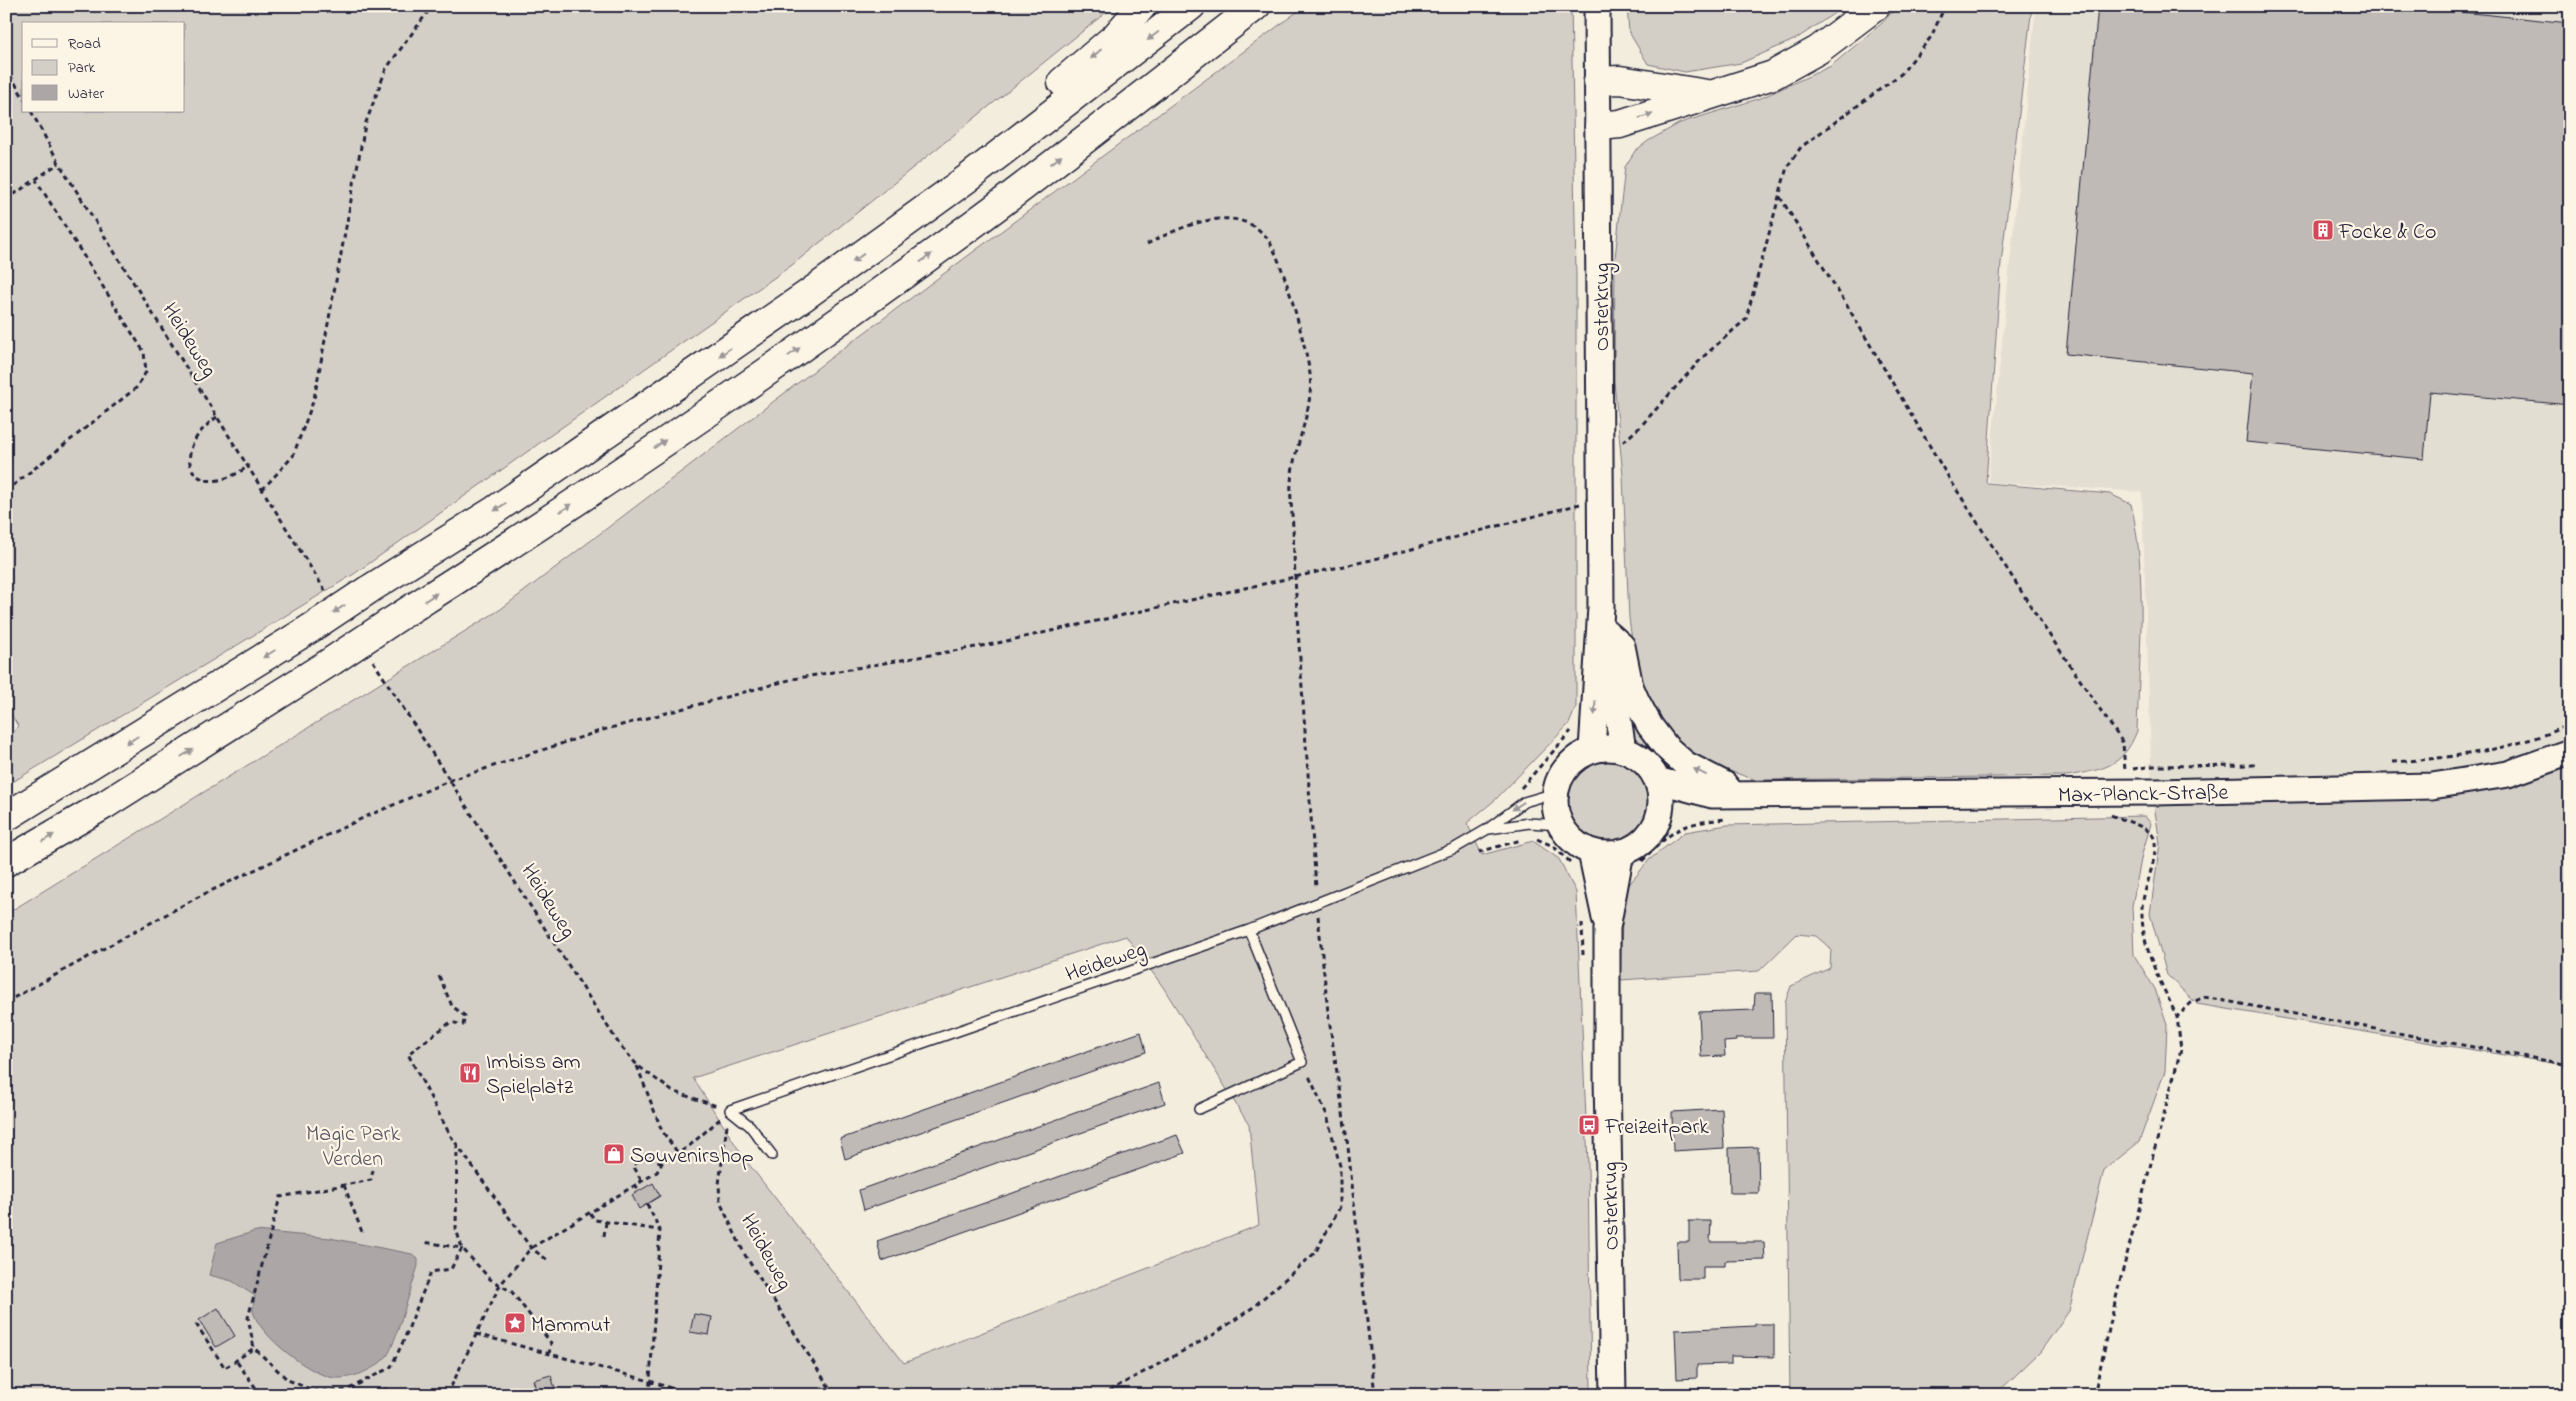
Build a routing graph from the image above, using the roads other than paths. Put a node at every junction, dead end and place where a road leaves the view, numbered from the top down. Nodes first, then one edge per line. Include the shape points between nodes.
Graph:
1 (1142, 6) edge
2 (1191, 6) edge
3 (1256, 6) edge
4 (1598, 6) edge
5 (1876, 6) edge
6 (1598, 81) junction
7 (1711, 95) junction
8 (1599, 126) junction
9 (984, 164) junction
10 (1601, 607) junction
11 (1605, 631) junction
12 (1592, 750) junction
13 (1623, 750) junction
14 (2570, 752) edge
15 (1657, 780) junction
16 (1555, 793) junction
17 (1725, 803) junction
18 (1659, 813) junction
19 (6, 817) edge
20 (1561, 825) junction
21 (1486, 830) junction
22 (1582, 858) junction
23 (1631, 858) junction
24 (6, 862) edge
25 (1607, 928) junction
26 (1249, 930) junction
27 (1200, 1108) dead end
28 (772, 1155) dead end
29 (1613, 1395) edge

1 -> 9 highway via 1091,59 998,132
2 -> 9 highway
24 -> 3 highway, bridge via 106,804 519,540 977,221
4 - 6 main road, Osterkrug
5 - 7 highway via 1818,50 1773,75
6 - 7 highway via 1620,80
6 - 8 main road, Osterkrug
8 -> 7 highway via 1620,124
8 - 10 main road, Osterkrug
9 -> 19 highway, bridge via 780,313 495,510
10 - 11 main road, Osterkrug
10 -> 12 main road, Osterkrug
11 - 13 main road, Osterkrug
17 -> 11 main road via 1724,784 1685,764 1650,726 1630,686 1622,646
12 - 13 main road
12 - 16 main road via 1570,764 1562,774
13 - 15 main road via 1649,767
14 - 17 main road, Max-Planck-Straße via 2508,774 2432,786
15 - 17 main road, Max-Planck-Straße
15 - 18 main road
16 - 20 main road
16 -> 21 lane, Heideweg via 1524,802
17 - 18 main road, Max-Planck-Straße
18 - 23 main road via 1647,837 1635,846
20 - 21 lane, Heideweg via 1529,823
20 - 22 main road
21 - 26 lane, Heideweg via 1455,848
22 - 23 main road via 1609,854
22 - 25 main road, Osterkrug
23 - 25 main road, Osterkrug
25 - 29 main road, Osterkrug
26 - 27 lane via 1302,1062
26 - 28 lane, Heideweg via 730,1110 750,1126

